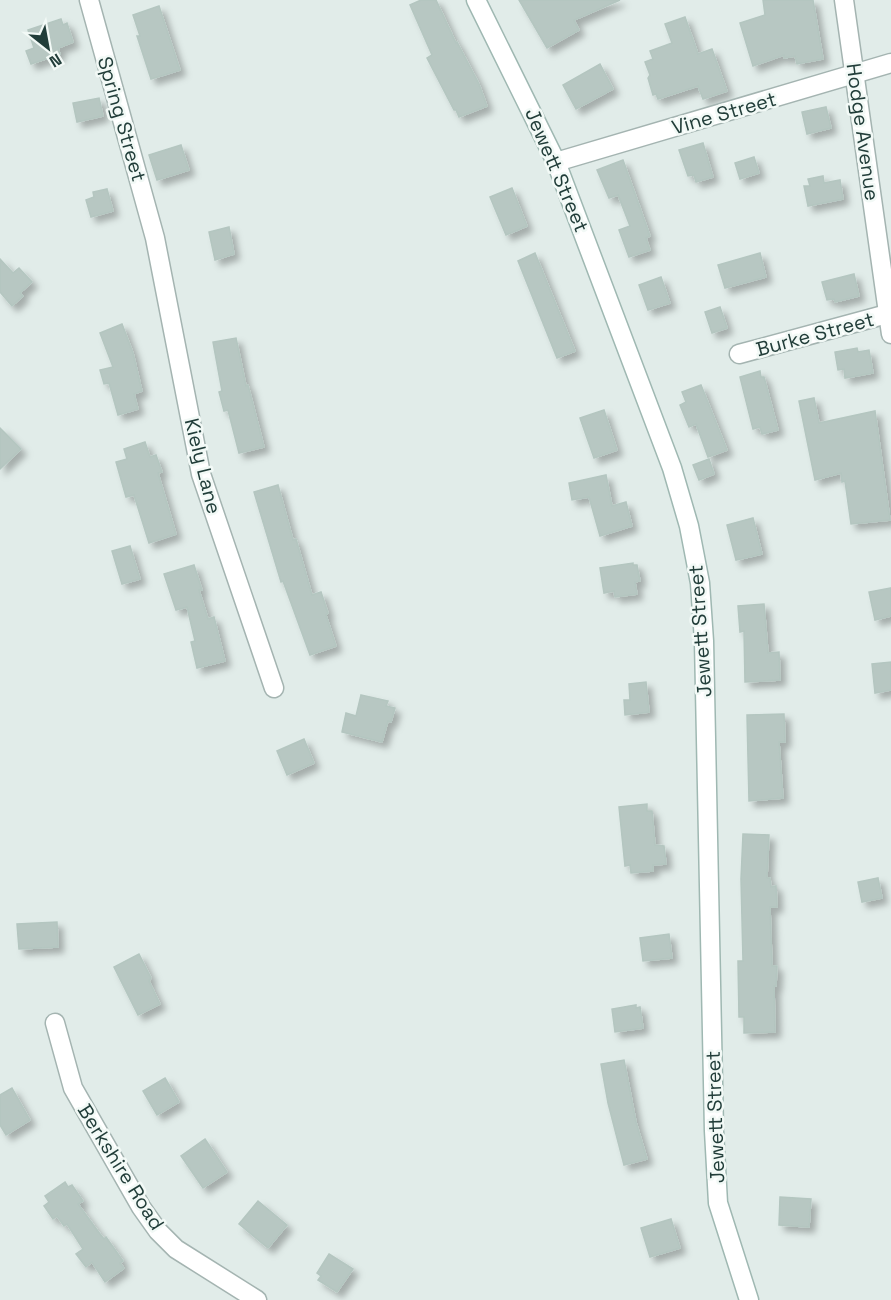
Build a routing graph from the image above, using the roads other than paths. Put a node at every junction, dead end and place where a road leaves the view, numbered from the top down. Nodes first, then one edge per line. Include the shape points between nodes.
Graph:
1 (89, 0) edge
2 (476, 0) edge
3 (844, 0) edge
4 (891, 63) edge
5 (855, 74) junction
6 (556, 162) junction
7 (155, 238) joint
8 (890, 314) edge
9 (891, 334) edge
10 (739, 354) dead end
11 (274, 688) dead end
12 (55, 1023) dead end
13 (257, 1300) edge
14 (749, 1300) edge

1 - 7 street, Spring Street
2 - 6 street, Jewett Street
3 - 5 street, Hodge Avenue
4 - 5 street, Vine Street
5 - 6 street, Vine Street
5 - 8 street, Hodge Avenue
6 - 14 street, Jewett Street via 672,468 700,583 717,1203
7 - 11 street, Kiely Lane via 201,474
8 - 9 street, Hodge Avenue
8 - 10 street, Burke Street
12 - 13 street, Berkshire Road via 73,1088 158,1231 176,1249

